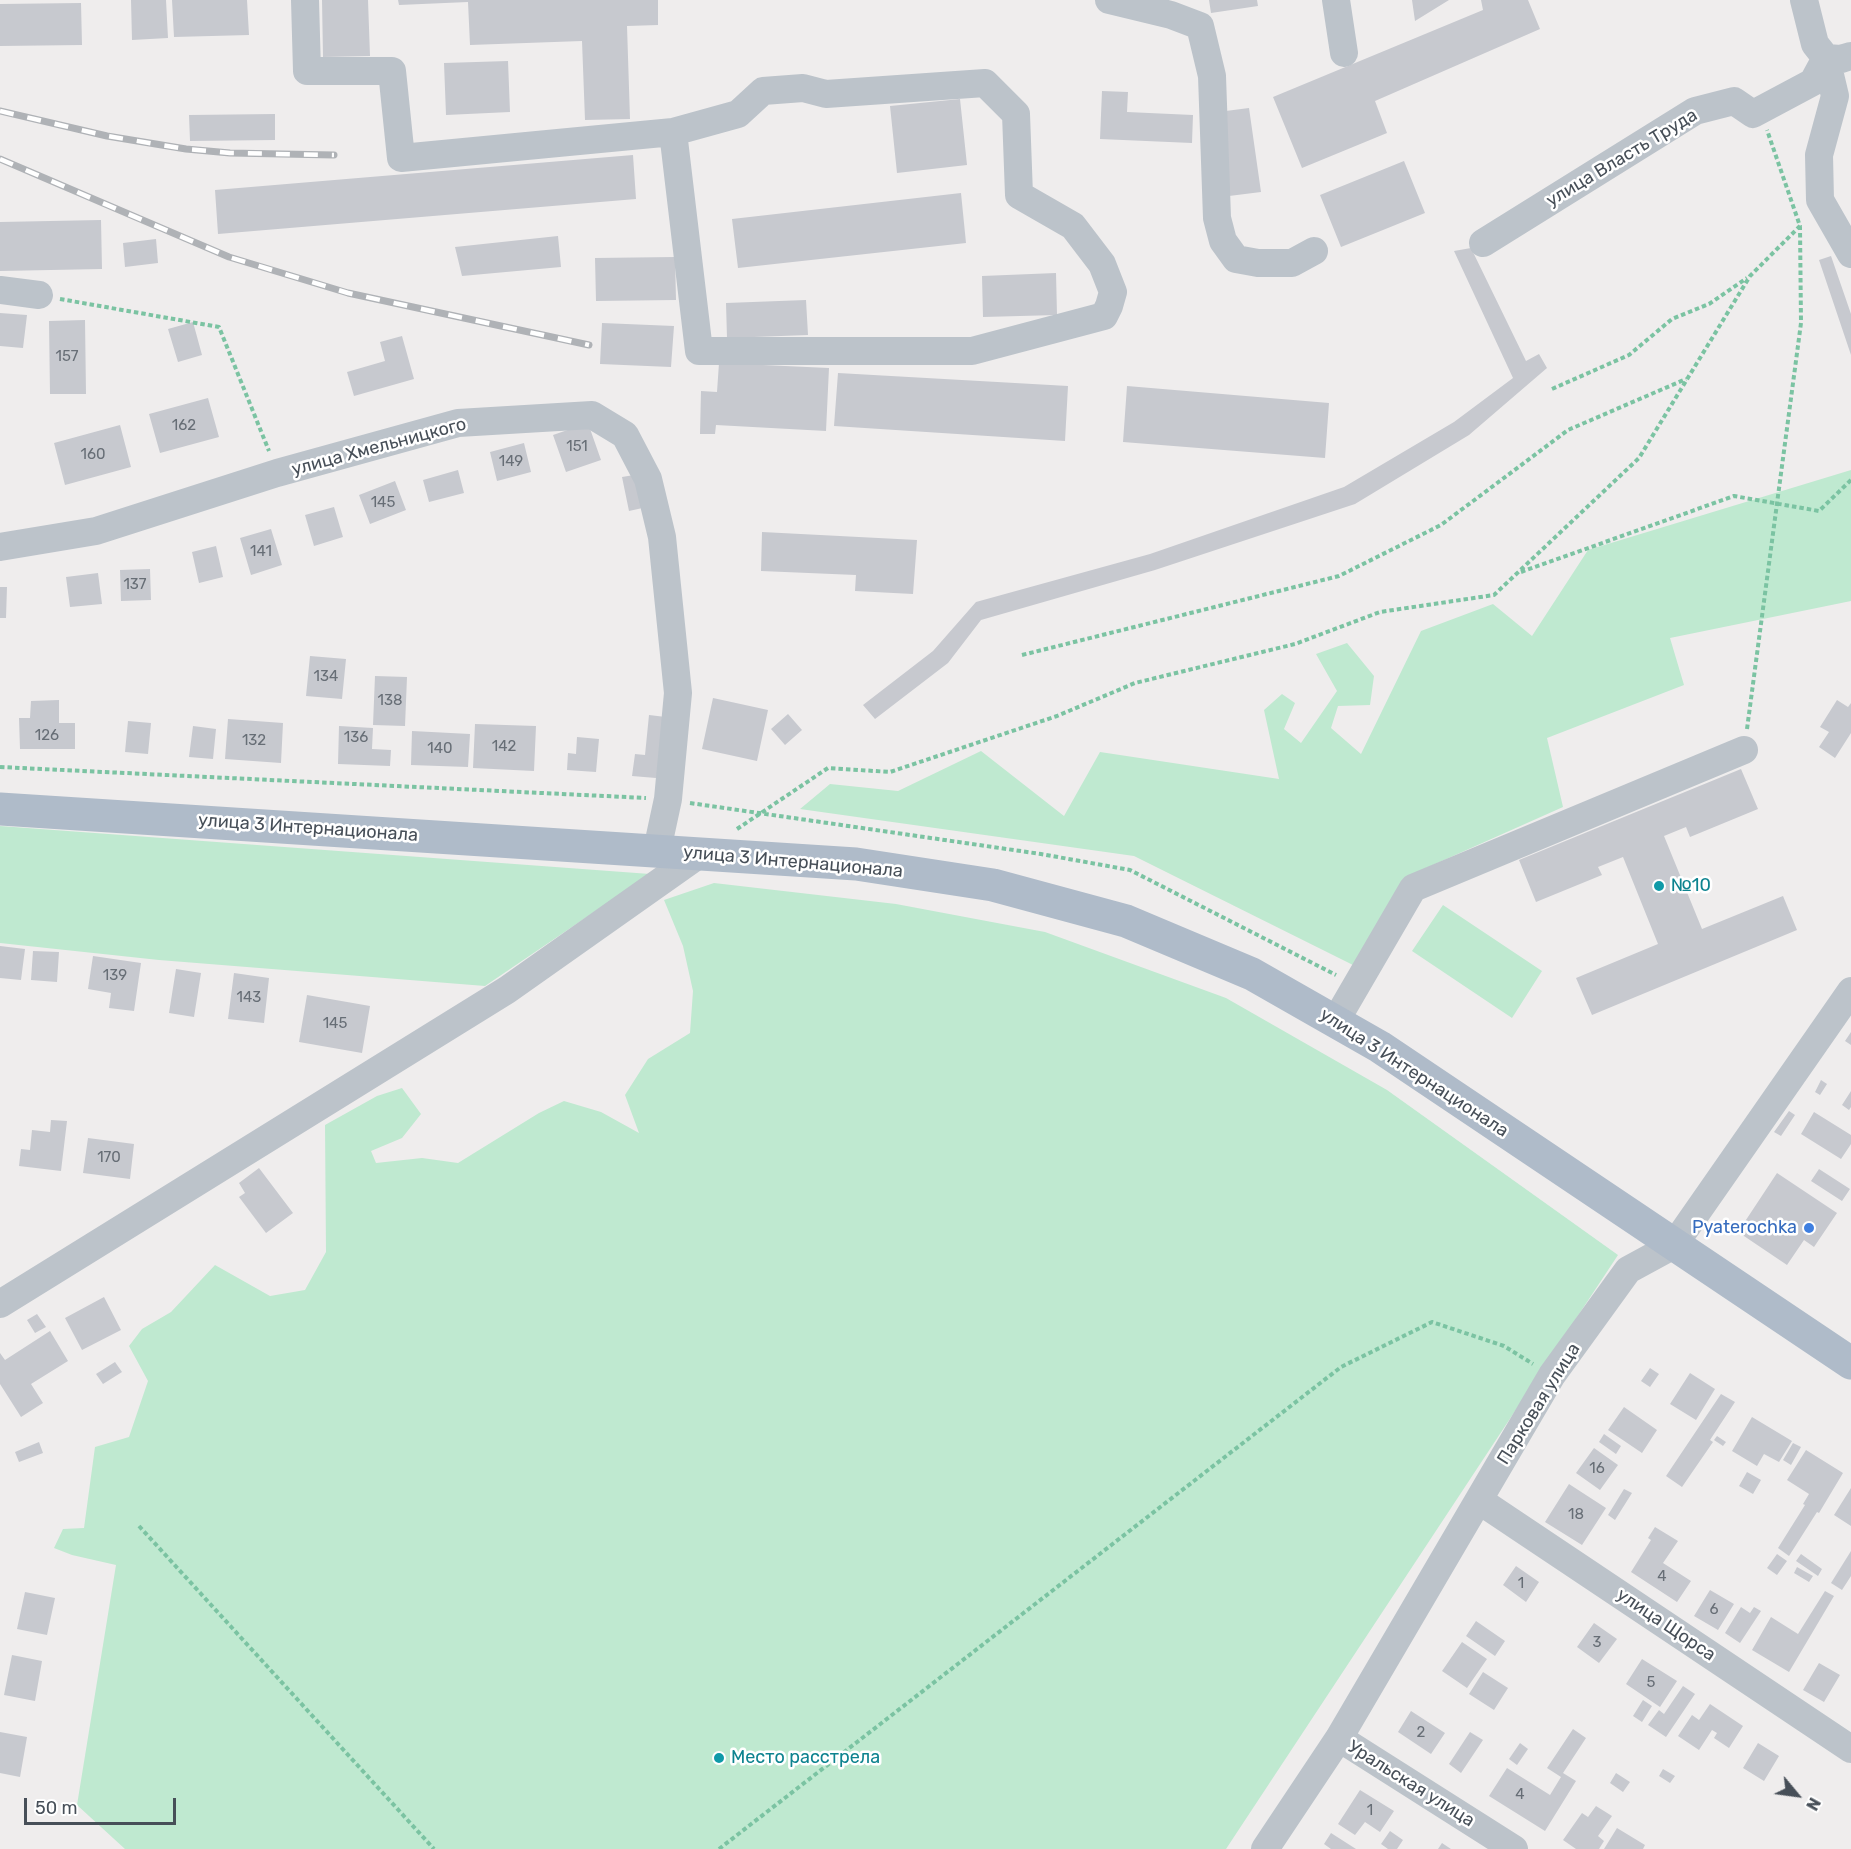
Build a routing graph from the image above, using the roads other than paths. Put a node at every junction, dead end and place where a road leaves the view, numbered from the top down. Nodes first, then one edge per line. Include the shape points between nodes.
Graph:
1 (305, 0) edge
2 (1109, 0) edge
3 (1336, 0) edge
4 (1804, 0) edge
5 (1344, 53) dead end
6 (1838, 57) edge
7 (673, 132) junction
8 (1483, 243) dead end
9 (1314, 251) dead end
10 (1851, 254) edge
11 (0, 290) edge
12 (39, 295) road end
13 (0, 547) edge
14 (1744, 750) road end
15 (0, 809) edge
16 (657, 850) junction
17 (701, 853) junction
18 (1851, 991) edge
19 (1335, 1022) junction
20 (1674, 1245) junction
21 (0, 1304) edge
22 (1851, 1363) edge
23 (1480, 1501) junction
24 (1338, 1738) junction
25 (1851, 1749) edge
26 (1265, 1849) edge
27 (1514, 1849) edge

1 - 7 street via 307,71 392,70 401,158
2 - 9 street via 1200,26 1212,76 1217,218 1223,241 1236,259 1292,263
3 - 5 street
4 - 6 street via 1815,44
6 - 8 street, улица Власть Труда via 1814,82 1753,114 1734,101 1695,111
6 - 10 street via 1835,96 1819,154 1820,200
7 - 7 street via 738,114 763,91 803,88 826,94 985,83 1016,114 1019,195 1073,226 1102,264 1113,292 1109,306 1104,316 972,351 699,351
11 - 12 street
13 - 16 street, улица Хмельницкого via 96,531 277,473 458,423 592,415 625,435 648,479 662,537 678,693 668,800
14 - 19 street via 1413,888
15 - 16 main road, улица 3 Интернационала
16 - 17 main road, улица 3 Интернационала
17 - 19 main road, улица 3 Интернационала via 855,864 993,885 1125,921 1252,974
17 - 21 street via 507,990
18 - 20 street, Парковая улица
19 - 20 main road, улица 3 Интернационала via 1380,1047
20 - 22 main road, улица 3 Интернационала
20 - 23 street, Парковая улица via 1628,1270 1552,1375
23 - 24 street, Парковая улица
23 - 25 street, улица Щорса
24 - 26 street, Парковая улица
24 - 27 street, Уральская улица

